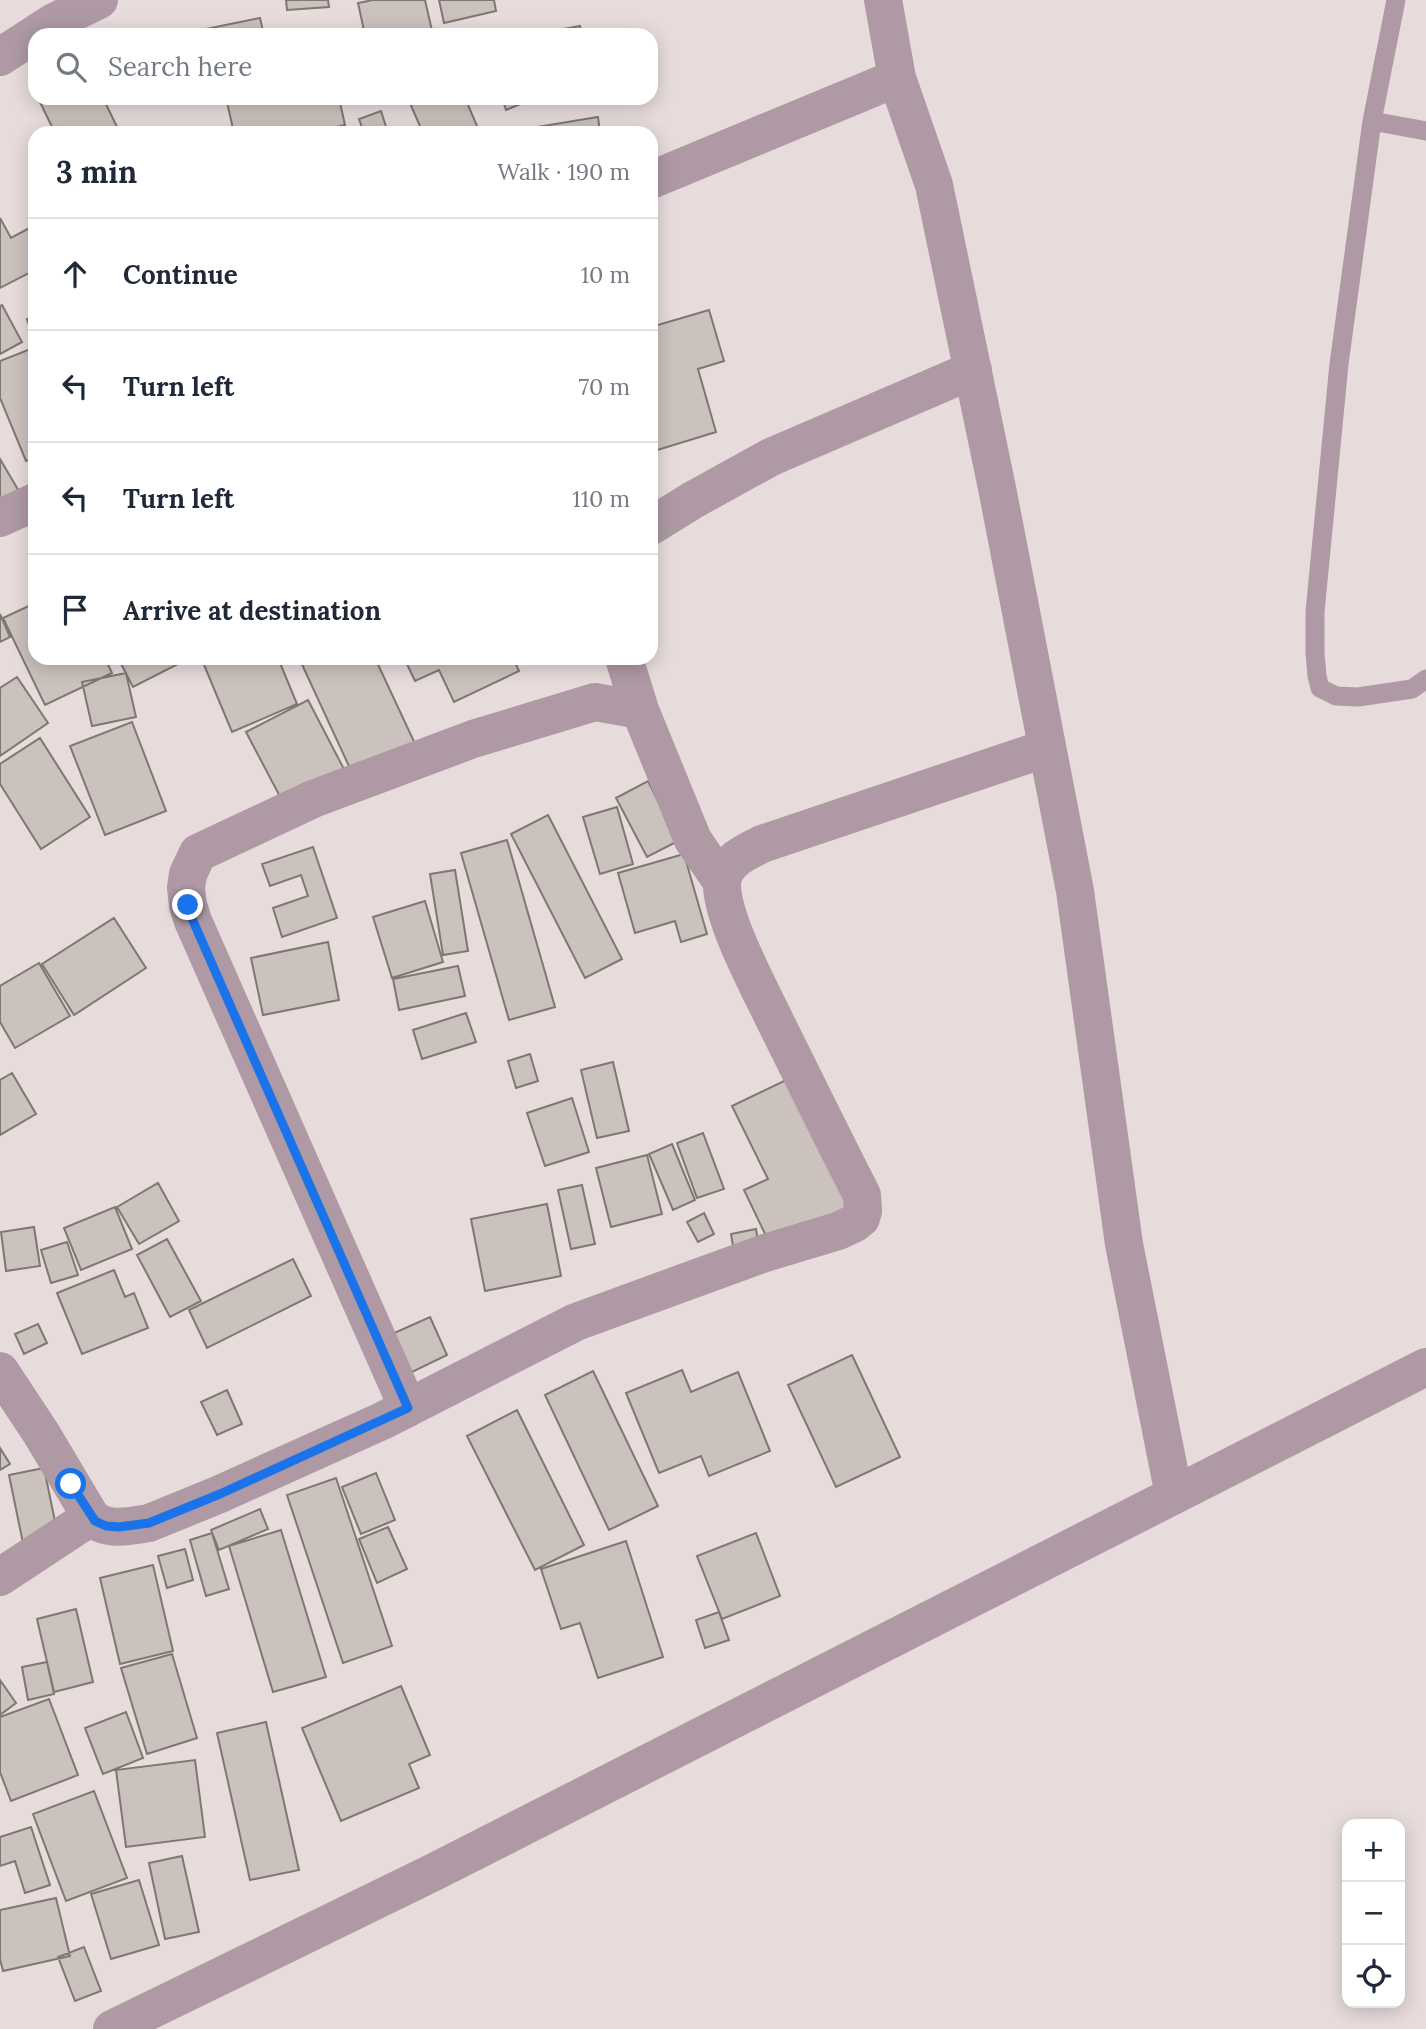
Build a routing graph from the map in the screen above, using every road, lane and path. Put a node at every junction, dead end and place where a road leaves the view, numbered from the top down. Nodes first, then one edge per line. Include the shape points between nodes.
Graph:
1 (99, 0) edge
2 (883, 0) edge
3 (1396, 0) edge
4 (45, 28) edge
5 (28, 39) edge
6 (0, 57) edge
7 (897, 78) junction
8 (1372, 121) junction
9 (1426, 131) edge
10 (658, 177) edge
11 (973, 370) junction
12 (28, 505) edge
13 (0, 518) edge
14 (658, 522) edge
15 (622, 665) edge
16 (626, 665) edge
17 (1426, 679) edge
18 (595, 702) junction
19 (640, 710) junction
20 (1047, 748) junction
21 (722, 882) junction
22 (1426, 1367) edge
23 (0, 1371) edge
24 (408, 1408) junction
25 (1174, 1495) junction
26 (91, 1517) junction
27 (0, 1577) edge
28 (112, 2029) edge

1 - 4 street
2 - 7 street
3 - 8 lane
5 - 6 street
7 - 10 street
7 - 11 street via 934,185
8 - 9 lane
8 - 17 lane via 1339,363 1318,576 1317,676 1320,688 1336,696 1358,697 1412,689
11 - 14 street via 771,457
11 - 20 street
12 - 13 street
15 - 18 street
16 - 19 street
18 - 19 street
18 - 24 street via 473,739 313,799 198,853 188,874 193,921
19 - 21 street via 693,840
20 - 21 street via 762,844 728,865
20 - 25 street via 1075,891 1124,1244
21 - 24 street via 725,908 750,968 862,1195 861,1218 838,1231 576,1322
22 - 25 street
23 - 26 street
24 - 26 street via 149,1523 106,1526
25 - 28 street via 434,1872
26 - 27 street

